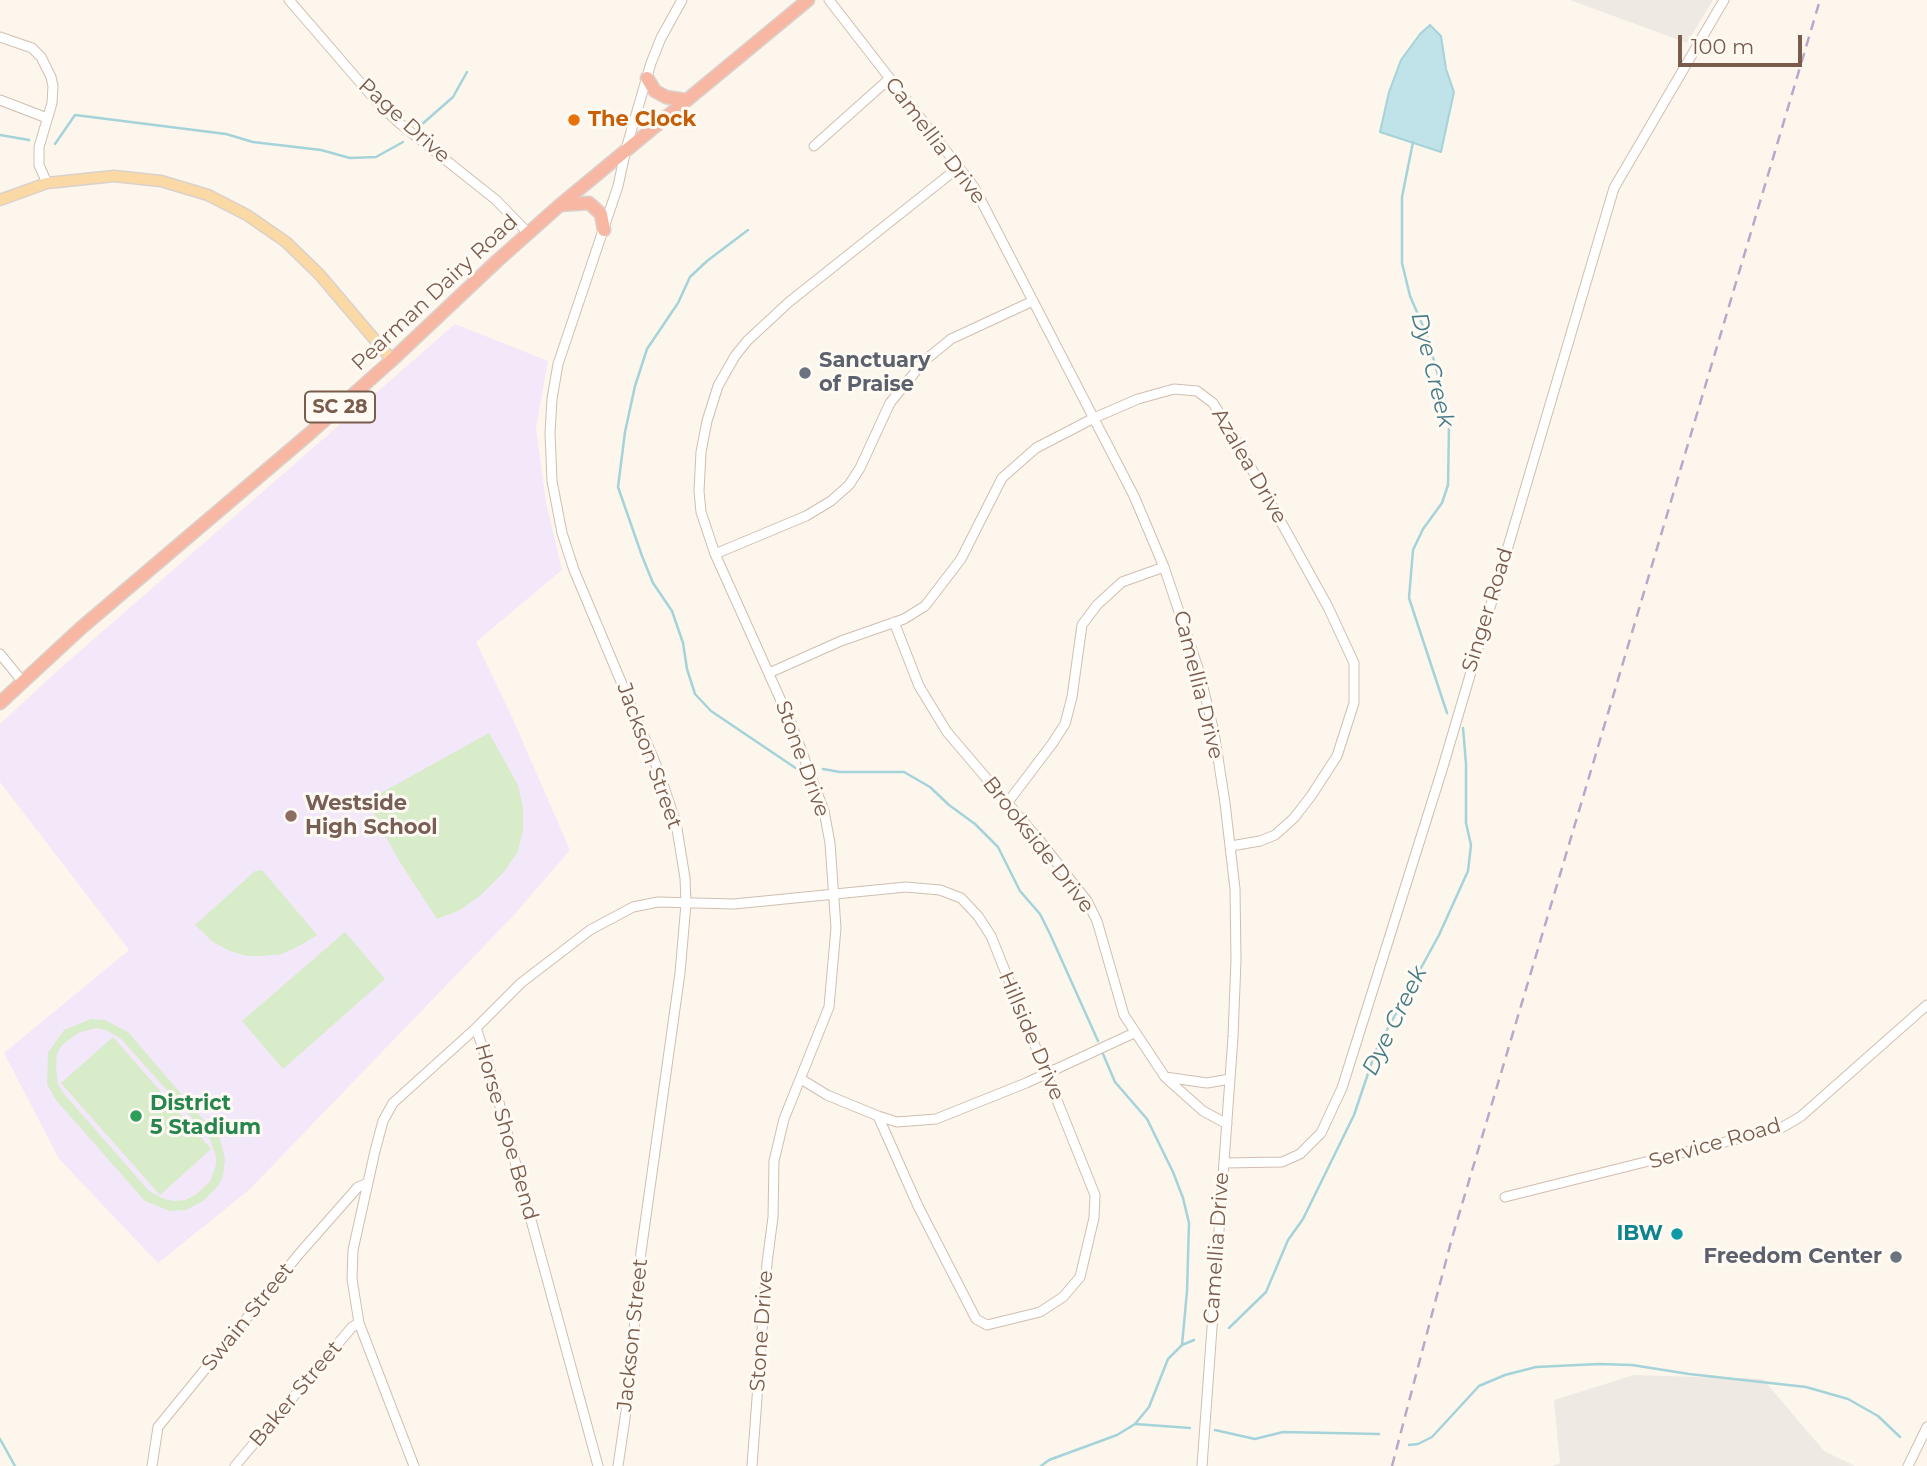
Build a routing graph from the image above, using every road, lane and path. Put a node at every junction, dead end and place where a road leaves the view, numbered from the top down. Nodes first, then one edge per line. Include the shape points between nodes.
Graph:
1 (289, 0) edge
2 (682, 0) edge
3 (808, 0) edge
4 (829, 0) edge
5 (1724, 0) edge
6 (0, 37) edge
7 (647, 78) junction
8 (889, 79) junction
9 (0, 100) edge
10 (685, 100) junction
11 (47, 118) junction
12 (814, 146) dead end
13 (626, 149) junction
14 (959, 166) junction
15 (47, 183) junction
16 (0, 200) edge
17 (559, 205) junction
18 (604, 230) junction
19 (528, 233) junction
20 (1033, 301) junction
21 (392, 360) junction
22 (1094, 418) junction
23 (715, 555) junction
24 (1164, 567) junction
25 (894, 622) junction
26 (0, 654) edge
27 (769, 673) junction
28 (23, 681) junction
29 (0, 704) edge
30 (1007, 802) junction
31 (1231, 846) junction
32 (834, 894) junction
33 (686, 904) junction
34 (1927, 1005) edge
35 (476, 1028) junction
36 (1134, 1034) junction
37 (1046, 1072) junction
38 (1165, 1077) junction
39 (801, 1079) junction
40 (1230, 1079) junction
41 (878, 1116) junction
42 (1227, 1124) junction
43 (1224, 1163) junction
44 (368, 1183) junction
45 (1505, 1197) dead end
46 (359, 1323) junction
47 (1927, 1427) edge
48 (152, 1466) edge
49 (235, 1466) edge
50 (414, 1466) edge
51 (598, 1466) edge
52 (618, 1466) edge
53 (752, 1466) edge
54 (1202, 1466) edge
55 (1908, 1466) edge

1 - 19 street, Page Drive via 377,102
2 - 7 street, Jackson Street via 661,38
3 - 10 highway, Pearman Dairy Road / SC 28
4 - 8 street, Camellia Drive
5 - 43 street, Singer Road via 1614,188 1342,1088 1321,1133 1300,1154 1282,1162
6 - 11 street via 32,48 48,69 53,95
7 - 10 highway via 655,91
7 - 13 street, Jackson Street
8 - 12 street
8 - 14 street, Camellia Drive
9 - 11 street
10 - 13 highway, Pearman Dairy Road / SC 28
11 - 15 street via 39,165
13 - 17 highway, Pearman Dairy Road / SC 28
13 - 18 street, Jackson Street
14 - 20 street, Camellia Drive
14 - 23 street, Stone Drive via 789,302 735,356 712,402 701,452 701,512
15 - 16 main road
15 - 21 main road via 137,177 229,204 267,227 303,258
17 - 18 highway via 589,203 601,214
17 - 19 highway, Pearman Dairy Road / SC 28
18 - 33 street, Jackson Street via 558,363 550,433 552,481 574,570 668,796 682,854
19 - 21 highway, Pearman Dairy Road / SC 28
20 - 22 street, Camellia Drive
20 - 23 street via 951,339 924,360 890,403 849,485 831,501
21 - 28 highway, Pearman Dairy Road / SC 28
22 - 24 street, Camellia Drive
22 - 25 street, Azalea Drive via 1036,448 1002,478 942,587 925,606
22 - 31 street, Azalea Drive via 1174,389 1197,391 1213,403 1308,570 1354,663 1354,703 1337,755 1311,796 1275,835
23 - 27 street, Stone Drive
24 - 30 street via 1122,582 1086,619 1065,724
24 - 31 street, Camellia Drive via 1214,732
25 - 27 street, Azalea Drive
25 - 30 street, Brookside Drive via 919,687 947,732
26 - 28 street
27 - 32 street, Stone Drive via 824,811
28 - 29 highway, Pearman Dairy Road / SC 28
30 - 36 street, Brookside Drive via 1087,901
31 - 40 street, Camellia Drive via 1236,960
32 - 33 street, Hillside Drive
32 - 37 street, Hillside Drive via 906,887 940,890 961,898 991,936
32 - 39 street, Stone Drive via 836,928 829,1007
33 - 35 street, Hillside Drive via 657,902 615,915 521,983
33 - 52 street, Jackson Street
34 - 45 street, Service Road via 1782,1128
35 - 44 street, Horse Shoe Bend via 393,1103 383,1121
35 - 51 street, Horse Shoe Bend
36 - 37 street
36 - 38 street, Brookside Drive
37 - 41 street via 936,1119 897,1122
37 - 41 street, Hillside Drive via 1095,1195 1087,1251 1080,1277 1063,1297 1040,1311 987,1325 976,1319
38 - 40 street via 1207,1083
38 - 42 street, Brookside Drive via 1203,1111
39 - 41 street
39 - 53 street, Stone Drive via 784,1119 774,1161
40 - 42 street, Camellia Drive
42 - 43 street, Camellia Drive
43 - 54 street, Camellia Drive
44 - 46 street, Horse Shoe Bend via 352,1279
44 - 48 street, Swain Street via 358,1187 299,1254 158,1427
46 - 49 street, Baker Street
46 - 50 street, Horse Shoe Bend
47 - 55 street

